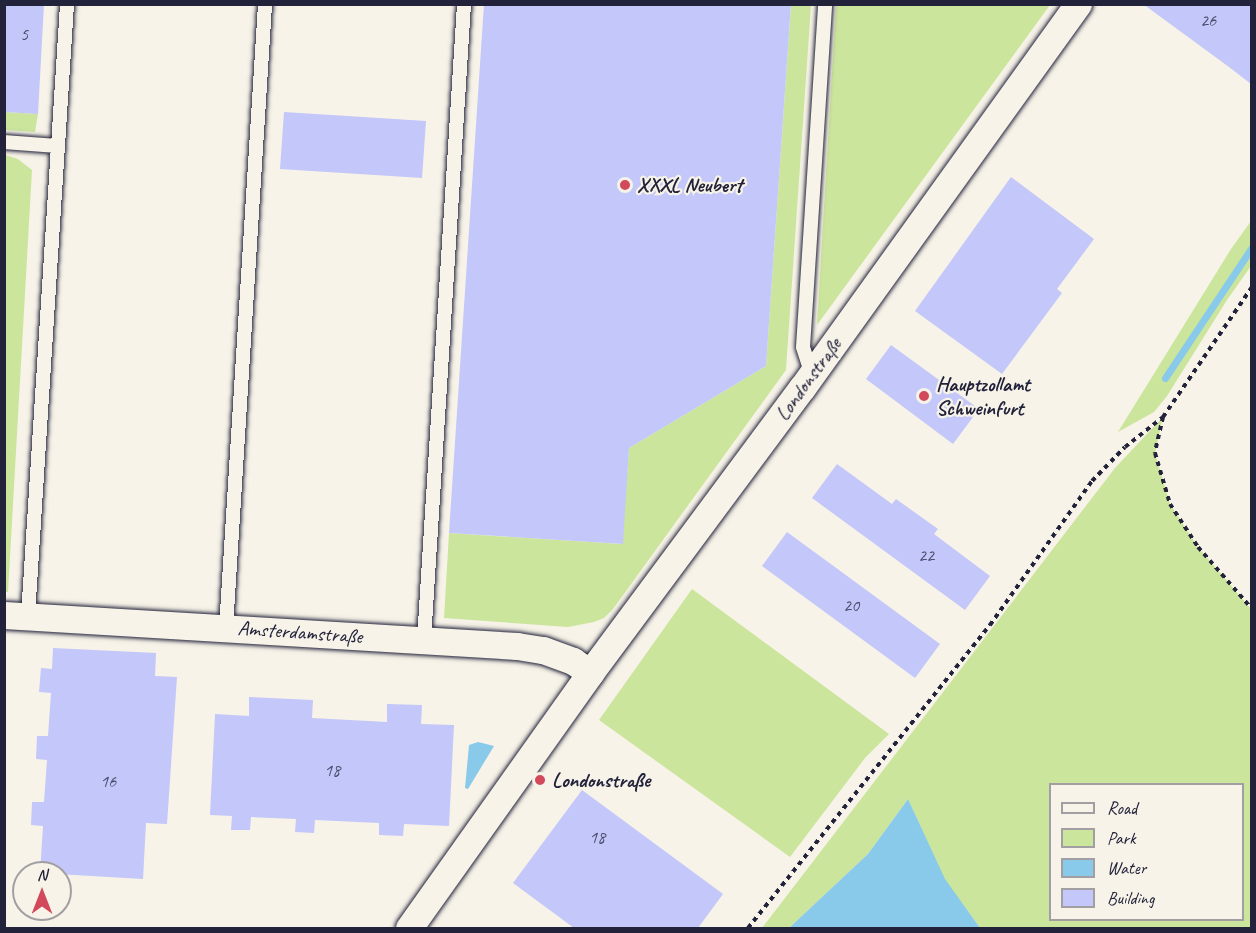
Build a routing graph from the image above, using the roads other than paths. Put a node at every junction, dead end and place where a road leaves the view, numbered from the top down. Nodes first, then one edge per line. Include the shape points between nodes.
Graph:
1 (67, 4) edge
2 (265, 4) edge
3 (465, 4) edge
4 (825, 4) edge
5 (1078, 4) edge
6 (4, 142) edge
7 (57, 146) junction
8 (812, 375) junction
9 (16, 616) edge
10 (226, 628) junction
11 (424, 640) junction
12 (590, 673) junction
13 (409, 928) edge

1 - 7 lane
2 - 10 lane
3 - 11 lane
4 - 8 lane via 803,347
5 - 8 street, Londonstraße
6 - 7 lane
7 - 9 lane
8 - 12 street, Londonstraße
9 - 10 street, Amsterdamstraße
10 - 11 street, Amsterdamstraße
11 - 12 street, Amsterdamstraße via 543,650 573,661
12 - 13 street, Londonstraße

